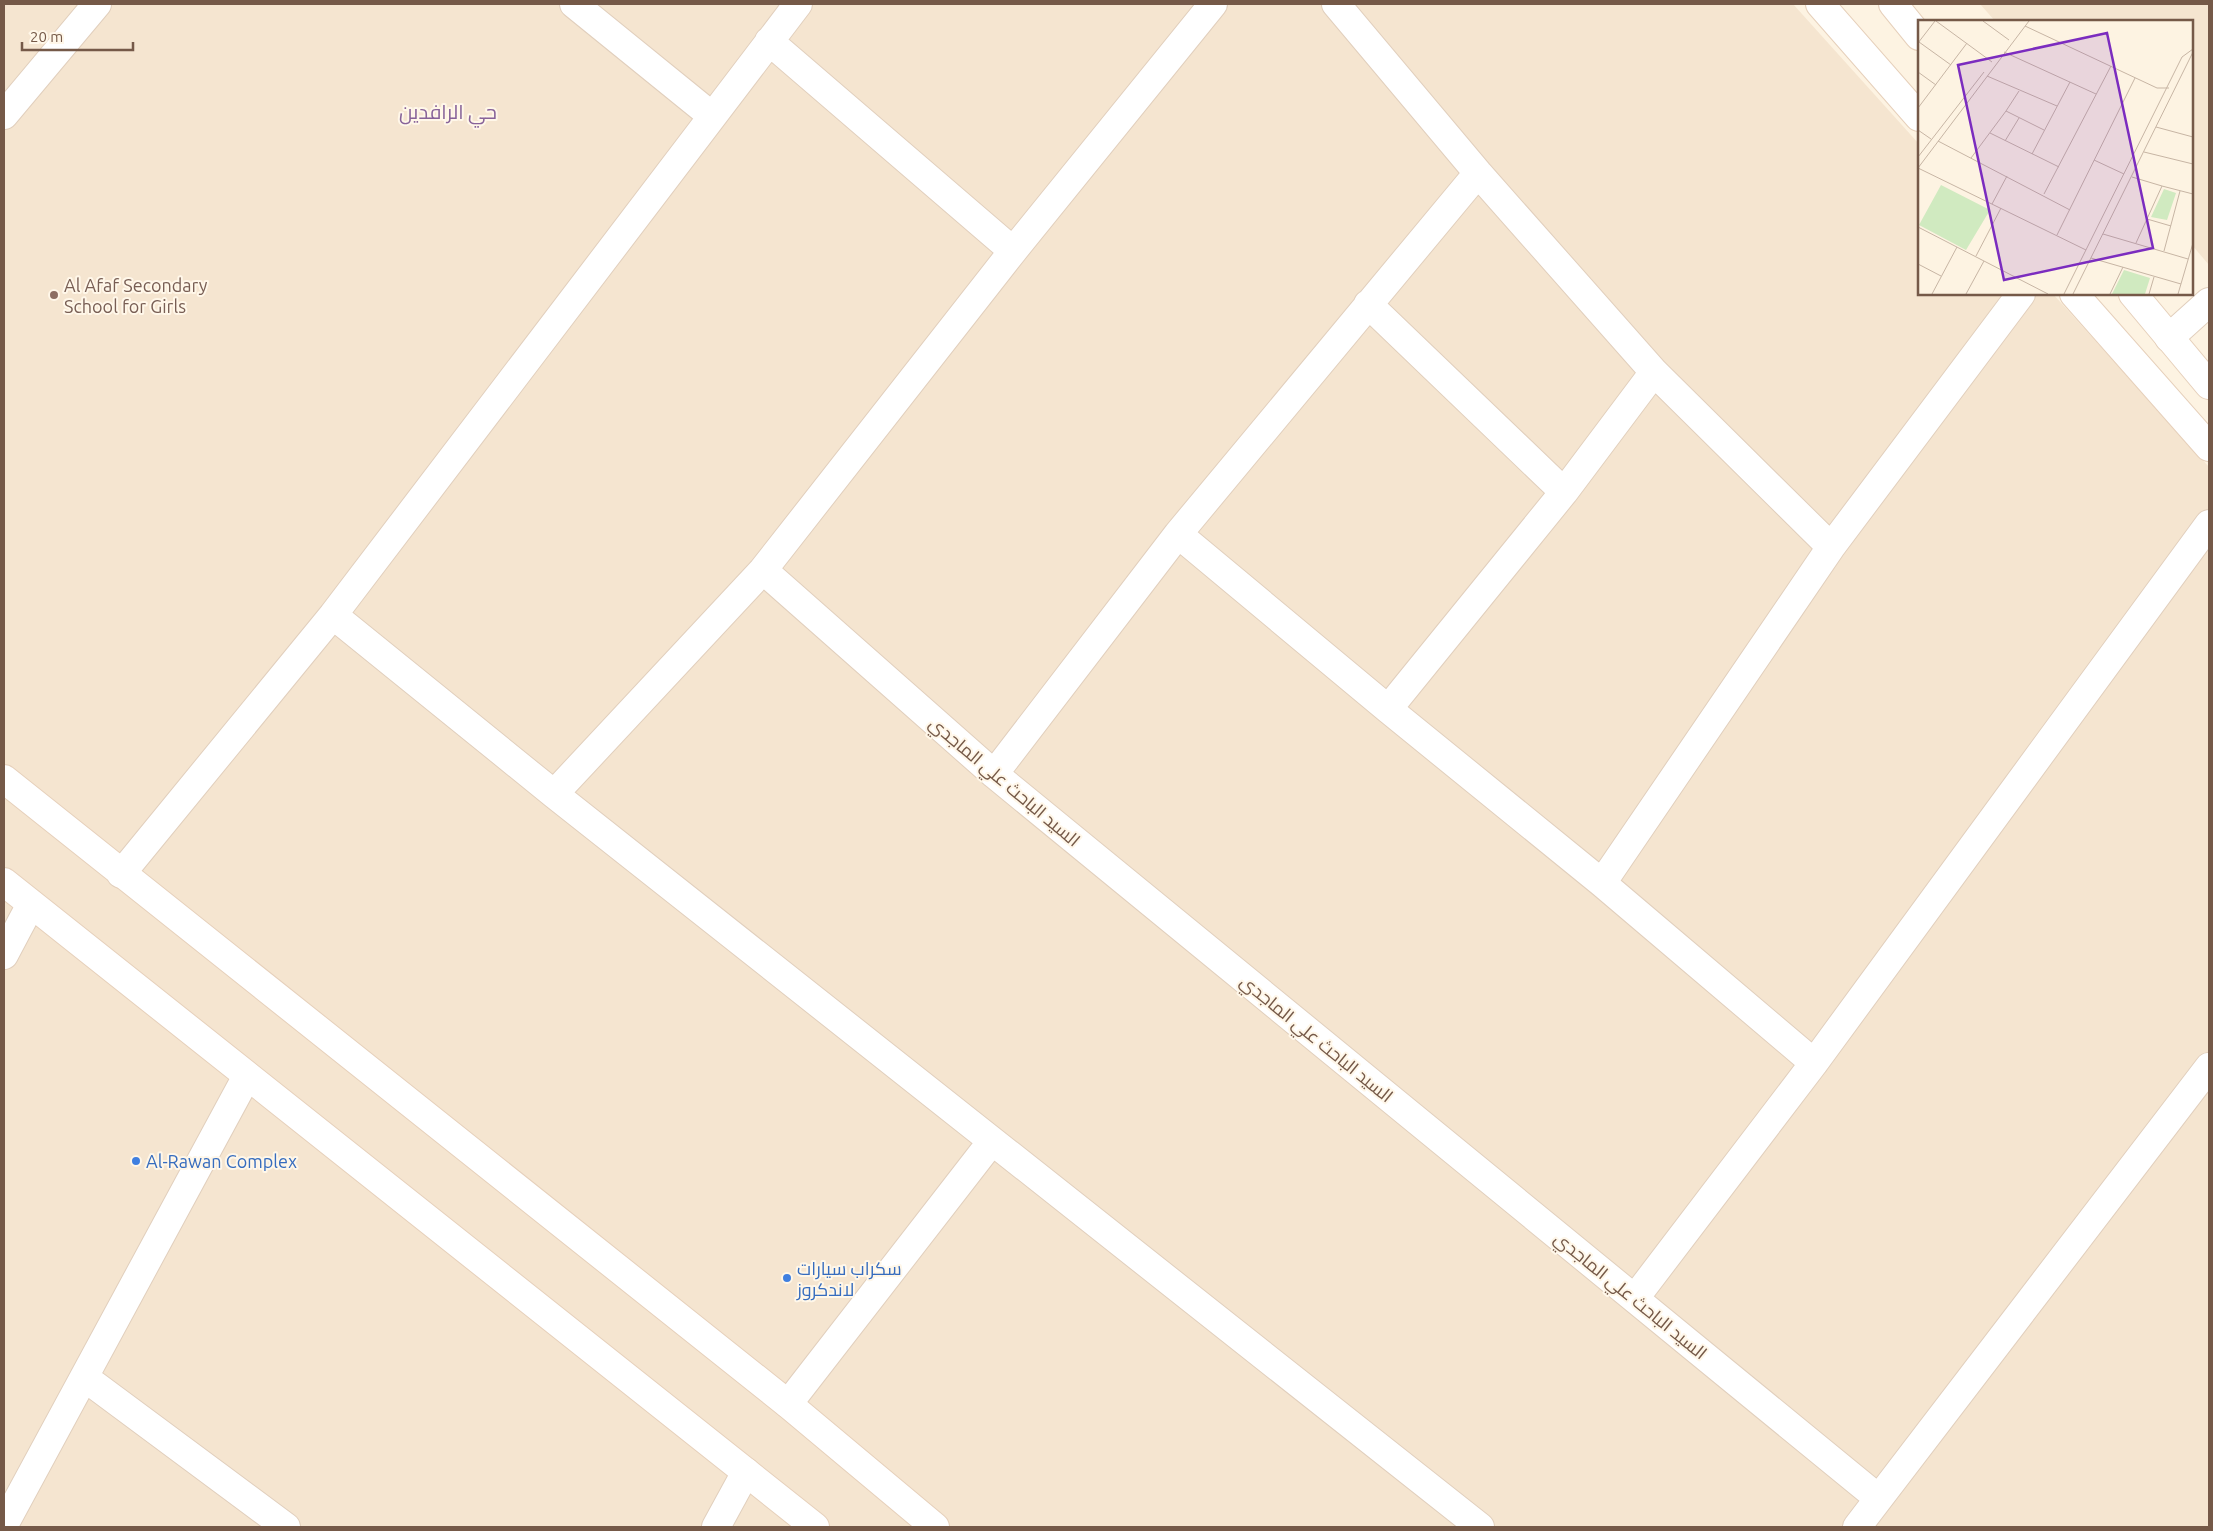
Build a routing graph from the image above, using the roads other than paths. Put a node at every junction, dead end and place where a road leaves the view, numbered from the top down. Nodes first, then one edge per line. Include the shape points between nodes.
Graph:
1 (97, 4) edge
2 (574, 4) edge
3 (798, 4) edge
4 (1213, 4) edge
5 (1336, 4) edge
6 (1820, 4) edge
7 (1893, 4) edge
8 (1918, 35) edge
9 (769, 41) junction
10 (4, 115) edge
11 (712, 116) junction
12 (1918, 116) edge
13 (1478, 173) junction
14 (1013, 251) junction
15 (2020, 295) edge
16 (2075, 295) edge
17 (2134, 295) edge
18 (2209, 302) edge
19 (1368, 304) junction
20 (2169, 338) junction
21 (1654, 372) junction
22 (2209, 385) edge
23 (2209, 447) edge
24 (1564, 492) junction
25 (2209, 524) edge
26 (1178, 534) junction
27 (1831, 547) junction
28 (763, 570) junction
29 (333, 615) junction
30 (1388, 709) junction
31 (994, 774) junction
32 (4, 780) edge
33 (554, 794) junction
34 (121, 874) junction
35 (4, 882) edge
36 (1602, 883) junction
37 (31, 904) junction
38 (4, 955) edge
39 (1814, 1063) junction
40 (2209, 1067) edge
41 (247, 1076) junction
42 (992, 1141) junction
43 (1635, 1298) junction
44 (84, 1377) junction
45 (788, 1404) junction
46 (746, 1472) junction
47 (1878, 1498) junction
48 (4, 1525) edge
49 (286, 1527) edge
50 (716, 1527) edge
51 (815, 1527) edge
52 (934, 1527) edge
53 (1480, 1527) edge
54 (1857, 1527) edge

1 - 10 street
2 - 11 street
3 - 9 street
4 - 14 street
5 - 13 street
6 - 12 street
7 - 8 street
9 - 11 street
9 - 14 street
11 - 29 street
13 - 19 street
13 - 21 street
14 - 28 street
15 - 27 street
16 - 23 street
17 - 20 street
18 - 20 street
19 - 24 street
19 - 26 street
20 - 22 street
21 - 24 street
21 - 27 street
24 - 30 street
25 - 39 street
26 - 30 street
26 - 31 street
27 - 36 street
28 - 31 street, السيد الباحث علي الماجدي
28 - 33 street
29 - 33 street
29 - 34 street
30 - 36 street
31 - 43 street, السيد الباحث علي الماجدي
32 - 34 street
33 - 42 street
34 - 45 street
35 - 37 street
36 - 39 street
37 - 38 street
37 - 41 street
39 - 43 street
40 - 47 street
41 - 44 street
41 - 46 street
42 - 45 street
42 - 53 street
43 - 47 street, السيد الباحث علي الماجدي
44 - 48 street
44 - 49 street
45 - 52 street
46 - 50 street
46 - 51 street
47 - 54 street

